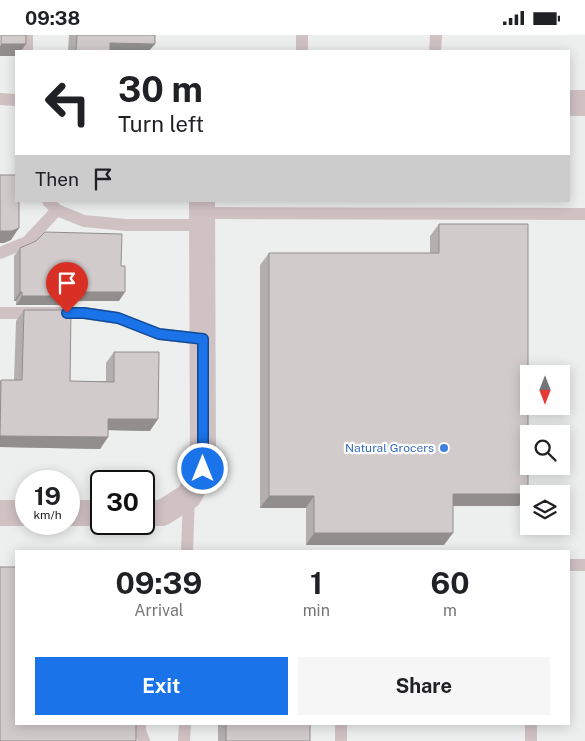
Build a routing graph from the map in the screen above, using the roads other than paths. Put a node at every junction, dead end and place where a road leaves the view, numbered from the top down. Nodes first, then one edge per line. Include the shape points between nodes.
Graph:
1 (27, 35) edge
2 (302, 35) edge
3 (436, 35) edge
4 (27, 50) edge
5 (302, 50) edge
6 (435, 50) edge
7 (0, 99) edge
8 (15, 100) edge
9 (570, 103) edge
10 (585, 103) edge
11 (52, 206) edge
12 (202, 213) edge
13 (585, 214) edge
14 (0, 253) edge
15 (0, 313) edge
16 (203, 339) junction
17 (190, 496) junction
18 (0, 513) edge
19 (15, 513) edge
20 (155, 513) edge
21 (187, 550) edge
22 (570, 565) edge
23 (585, 565) edge
24 (140, 725) edge
25 (185, 725) edge
26 (341, 725) edge
27 (532, 725) edge
28 (144, 741) edge
29 (184, 741) edge
30 (340, 741) edge
31 (531, 741) edge

1 - 4 lane
2 - 5 lane
3 - 6 lane
7 - 8 lane
9 - 10 street
11 - 12 lane via 84,221 126,225
11 - 14 lane via 27,242
12 - 13 lane
12 - 16 street
15 - 16 lane via 84,313 118,318 159,334
16 - 17 street via 203,469
17 - 20 street via 162,513
17 - 21 lane
18 - 19 street
22 - 23 lane
24 - 28 lane
25 - 29 lane
26 - 30 lane
27 - 31 lane

